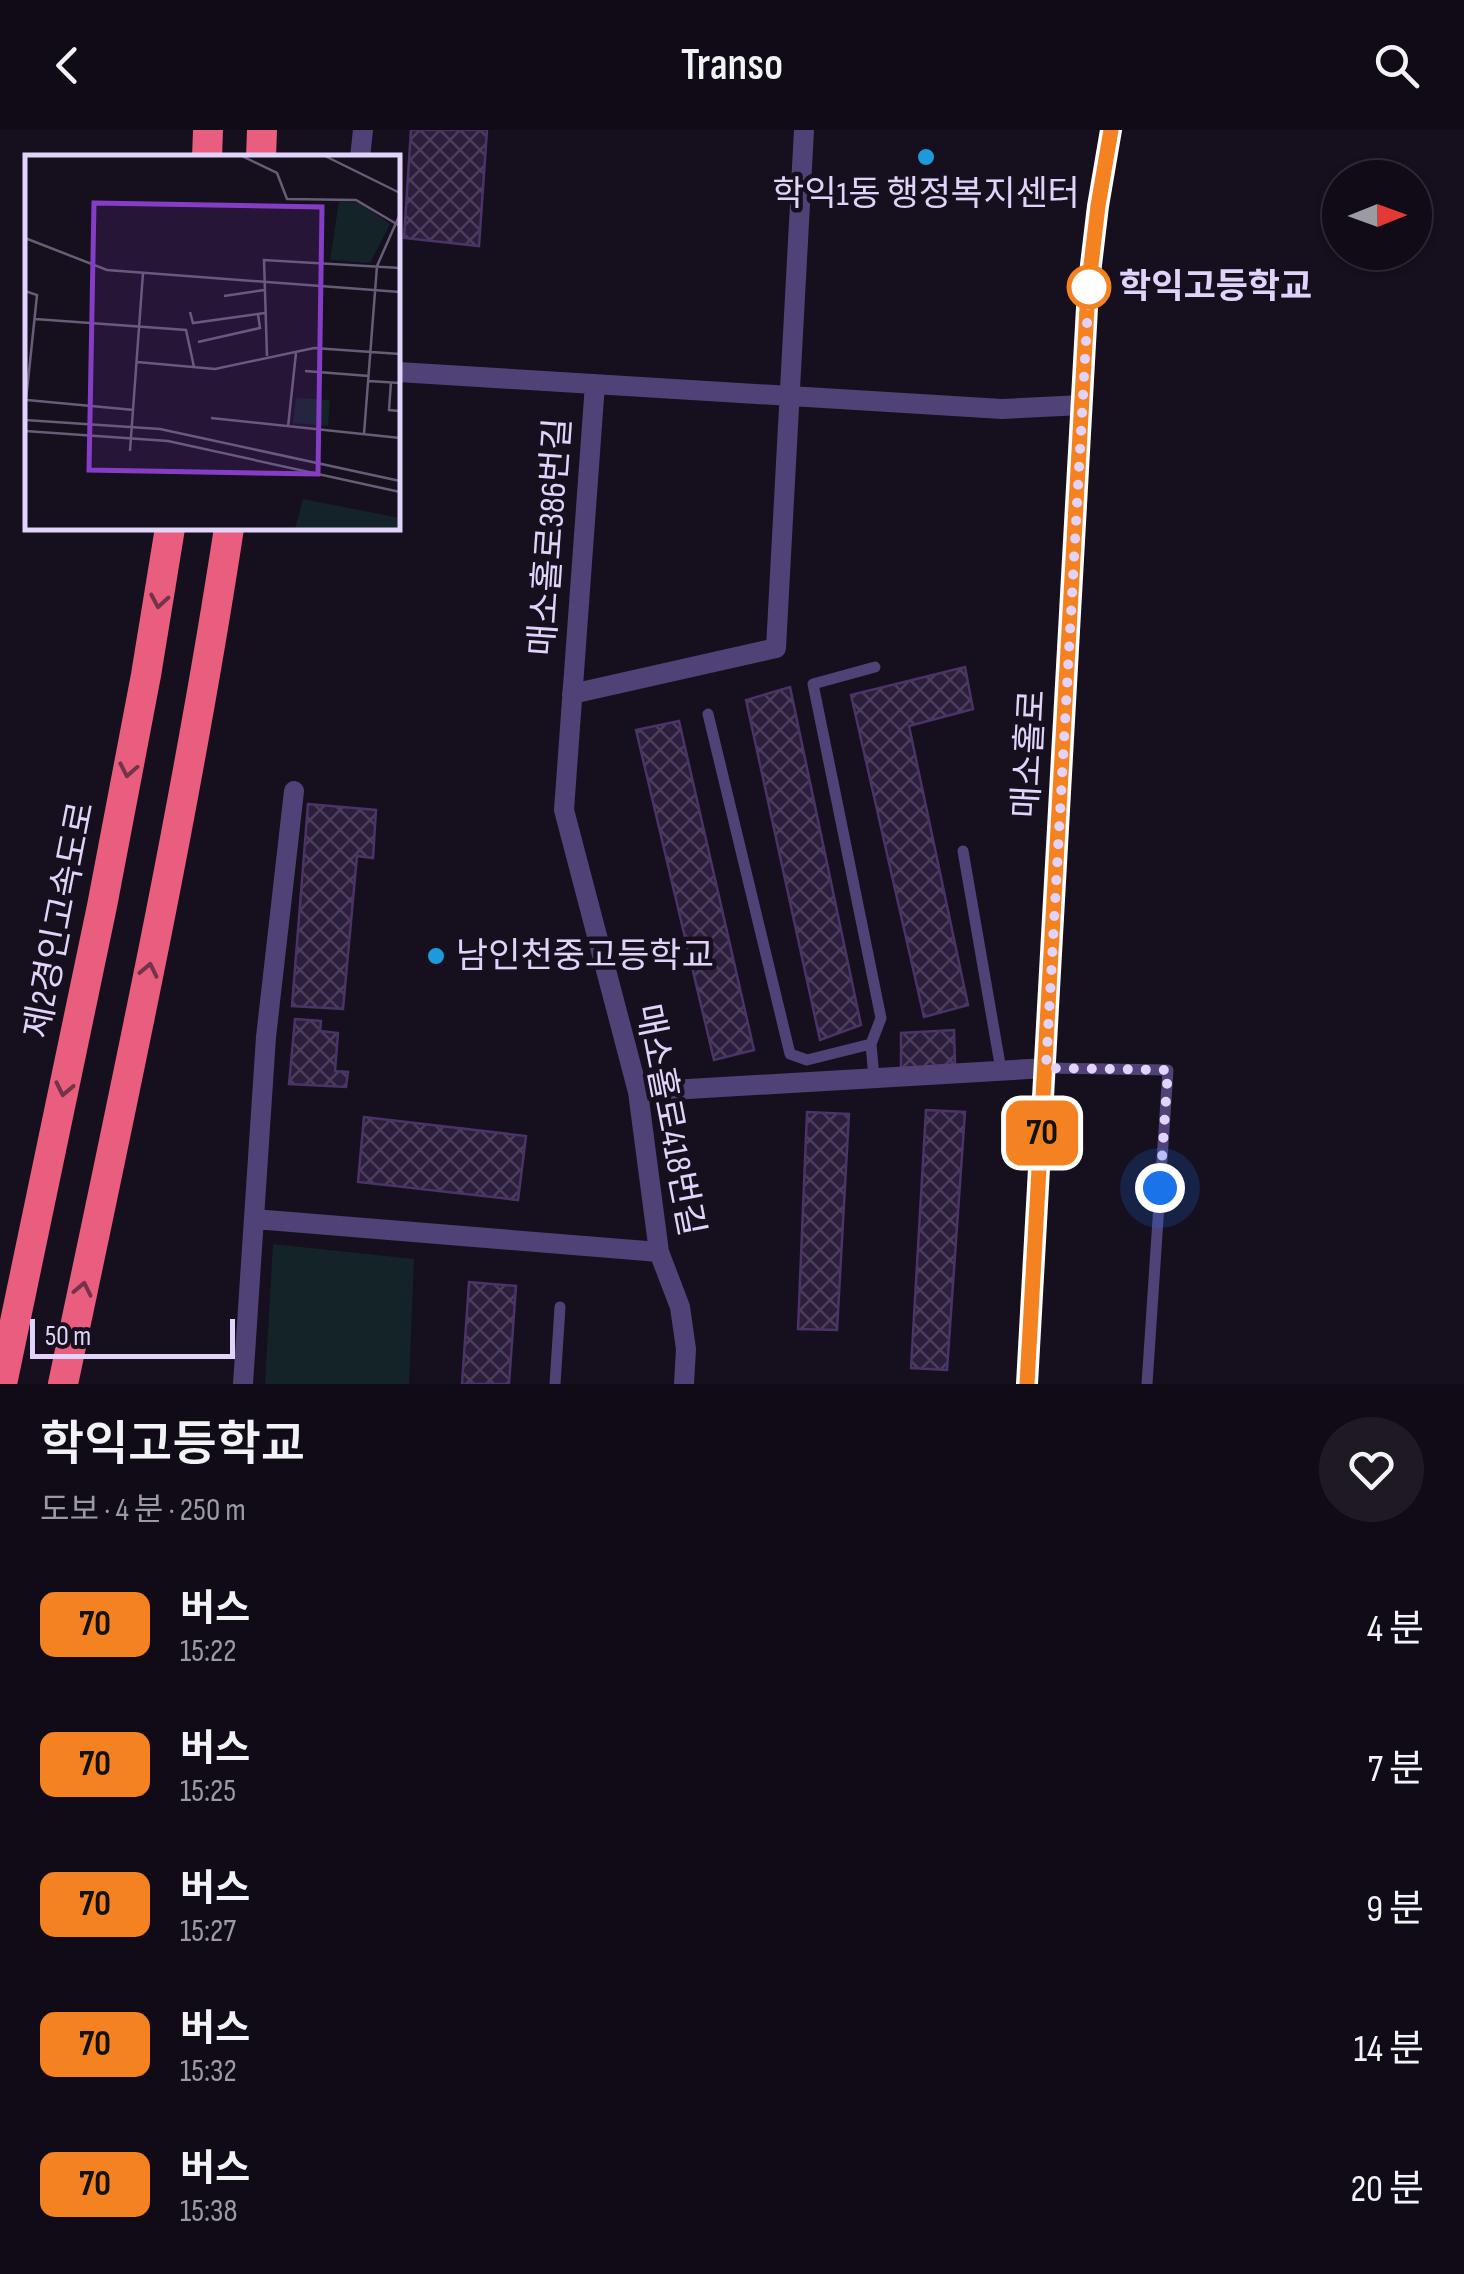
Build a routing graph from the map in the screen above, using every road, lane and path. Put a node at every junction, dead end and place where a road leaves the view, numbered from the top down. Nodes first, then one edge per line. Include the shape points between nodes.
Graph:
1 (208, 130) edge
2 (262, 130) edge
3 (363, 130) edge
4 (804, 130) edge
5 (1111, 130) edge
6 (207, 155) edge
7 (261, 155) edge
8 (360, 155) edge
9 (400, 372) edge
10 (595, 384) junction
11 (792, 396) junction
12 (1082, 405) junction
13 (170, 530) edge
14 (229, 530) edge
15 (875, 667) dead end
16 (572, 694) junction
17 (708, 714) dead end
18 (294, 791) dead end
19 (564, 810) joint
20 (963, 851) dead end
21 (871, 1044) junction
22 (1046, 1068) junction
23 (1000, 1070) junction
24 (874, 1078) junction
25 (638, 1092) junction
26 (254, 1219) junction
27 (659, 1252) junction
28 (560, 1307) dead end
29 (2, 1384) edge
30 (63, 1384) edge
31 (242, 1384) edge
32 (555, 1384) edge
33 (684, 1384) edge
34 (1027, 1384) edge
35 (1147, 1384) edge

1 - 6 highway
2 - 7 highway
3 - 8 street
4 - 11 street
5 - 12 main road, 매소홀로 via 1088,290
9 - 10 street, 매소홀로386번길
10 - 11 street, 매소홀로386번길
10 - 16 street, 매소홀로386번길
11 - 12 street, 매소홀로386번길 via 1002,409
11 - 16 street, 매소홀로386번길 via 776,648
12 - 22 main road, 매소홀로
13 -> 29 highway, 제2경인고속도로 via 102,906
30 -> 14 highway via 159,924
15 - 21 lane via 812,684 882,1018
16 - 19 street, 매소홀로386번길
17 - 21 lane via 790,1054 807,1060
18 - 26 street
19 - 25 street, 매소홀로418번길
20 - 23 lane
21 - 24 lane
22 - 23 street
22 - 34 main road, 매소홀로
22 - 35 lane via 1168,1070
23 - 24 street
24 - 25 street
25 - 27 street, 매소홀로418번길
26 - 27 street
26 - 31 street
27 - 33 street, 매소홀로418번길 via 680,1307
28 - 32 lane

